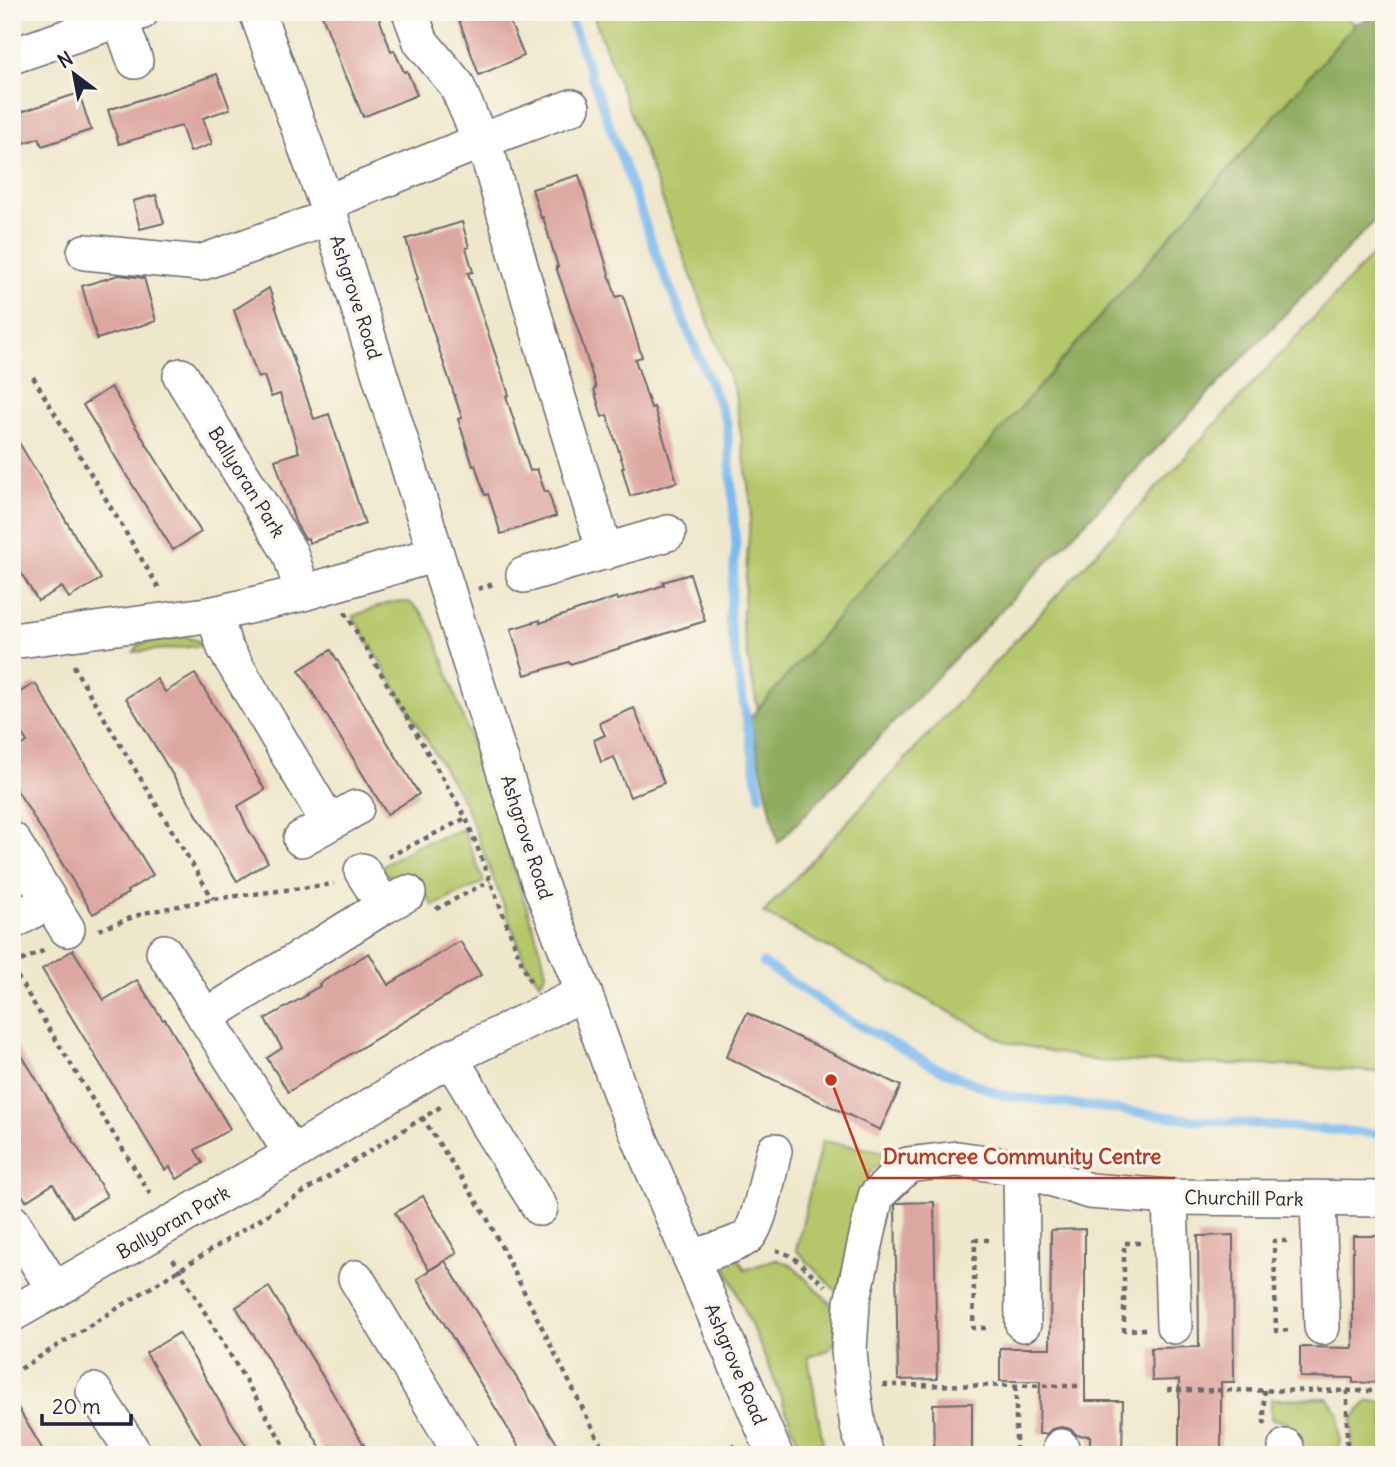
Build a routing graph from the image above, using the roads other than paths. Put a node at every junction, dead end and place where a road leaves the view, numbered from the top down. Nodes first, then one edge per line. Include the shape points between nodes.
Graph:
1 (257, 12) edge
2 (410, 12) edge
3 (130, 16) edge
4 (12, 56) edge
5 (135, 61) dead end
6 (572, 107) dead end
7 (481, 141) junction
8 (329, 210) junction
9 (85, 252) dead end
10 (181, 376) dead end
11 (668, 533) dead end
12 (605, 552) junction
13 (436, 554) junction
14 (524, 575) road end
15 (303, 593) junction
16 (214, 614) junction
17 (13, 638) edge
18 (329, 823) dead end
19 (12, 840) edge
20 (362, 871) road end
21 (12, 922) edge
22 (164, 952) dead end
23 (584, 993) junction
24 (205, 1017) junction
25 (450, 1058) junction
26 (774, 1152) dead end
27 (292, 1154) junction
28 (1021, 1168) junction
29 (1170, 1197) junction
30 (1318, 1199) junction
31 (1384, 1199) edge
32 (540, 1208) dead end
33 (12, 1222) edge
34 (691, 1258) junction
35 (356, 1278) dead end
36 (55, 1290) junction
37 (12, 1314) edge
38 (1023, 1324) road end
39 (1174, 1326) road end
40 (1322, 1327) dead end
41 (94, 1391) dead end
42 (135, 1455) edge
43 (461, 1455) edge
44 (775, 1455) edge
45 (866, 1455) edge

1 - 8 street, Ashgrove Road
2 - 7 street via 421,42 456,85
3 - 4 street
3 - 5 street
6 - 7 street
7 - 8 street
7 - 12 street
8 - 9 street via 200,263
8 - 13 street, Ashgrove Road
10 - 15 street, Ballyoran Park via 290,552
11 - 12 street
12 - 14 street
13 - 15 street
13 - 23 street, Ashgrove Road via 538,879
15 - 16 street
16 - 17 street
16 - 18 street via 225,648
19 - 21 street via 66,927
20 - 24 street via 396,899
22 - 24 street
23 - 25 street, Ballyoran Park
23 - 34 street, Ashgrove Road via 622,1097
24 - 27 street
25 - 27 street, Ballyoran Park
25 - 32 street
26 - 34 street via 755,1225 747,1237
27 - 36 street, Ballyoran Park
28 - 29 street, Churchill Park via 1089,1191
28 - 38 street
28 - 45 street, Churchill Park via 957,1159 908,1165 876,1196 852,1303 849,1350
29 - 30 street, Churchill Park
29 - 39 street, Churchill Park
30 - 31 street, Churchill Park
30 - 40 street, Churchill Park
33 - 36 street
34 - 44 street, Ashgrove Road
35 - 43 street
36 - 37 street, Ballyoran Park
41 - 42 street

